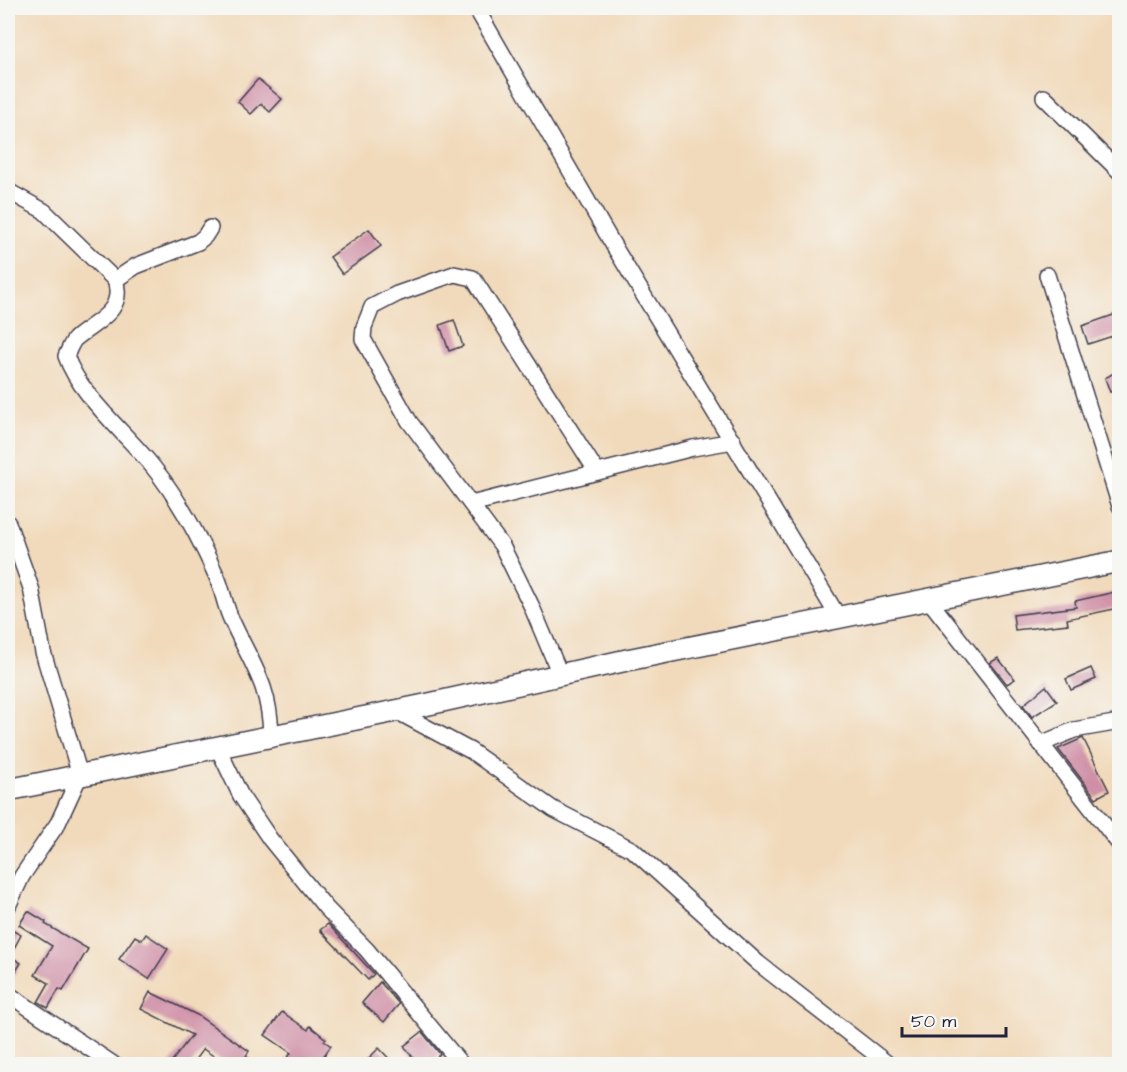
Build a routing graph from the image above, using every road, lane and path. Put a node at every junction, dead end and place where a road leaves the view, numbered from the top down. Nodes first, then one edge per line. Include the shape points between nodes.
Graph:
1 (476, 8) edge
2 (1044, 97) dead end
3 (1119, 172) edge
4 (8, 191) edge
5 (210, 228) dead end
6 (1047, 275) dead end
7 (115, 280) junction
8 (733, 441) junction
9 (597, 472) junction
10 (471, 504) junction
11 (1119, 506) edge
12 (8, 524) edge
13 (1119, 561) edge
14 (928, 599) junction
15 (839, 618) junction
16 (560, 674) junction
17 (396, 711) junction
18 (1119, 722) edge
19 (272, 736) junction
20 (1041, 744) junction
21 (217, 746) junction
22 (80, 775) junction
23 (8, 790) edge
24 (1119, 845) edge
25 (8, 906) edge
26 (8, 994) edge
27 (113, 1065) edge
28 (461, 1065) edge
29 (888, 1065) edge

1 - 8 street
2 - 3 street
4 - 7 street via 44,211
5 - 7 street via 198,242 136,266
6 - 11 street
7 - 19 street via 117,301 112,311 73,341 66,356 68,363 90,396 164,479 195,532 218,580 230,618 264,685 271,706
8 - 9 street
8 - 15 street
9 - 10 street
9 - 10 street via 473,278 454,274 372,307 363,339 409,422
10 - 16 street via 502,546
12 - 22 street via 31,588 43,652
13 - 14 street
14 - 15 street
14 - 20 street
15 - 16 street
16 - 17 street
17 - 19 street
17 - 29 street via 471,751 568,818 633,850 758,963
18 - 20 street via 1074,730
19 - 21 street
20 - 24 street
21 - 22 street
21 - 28 street via 241,796 270,839
22 - 23 street
22 - 25 street via 58,823 22,876
26 - 27 street

